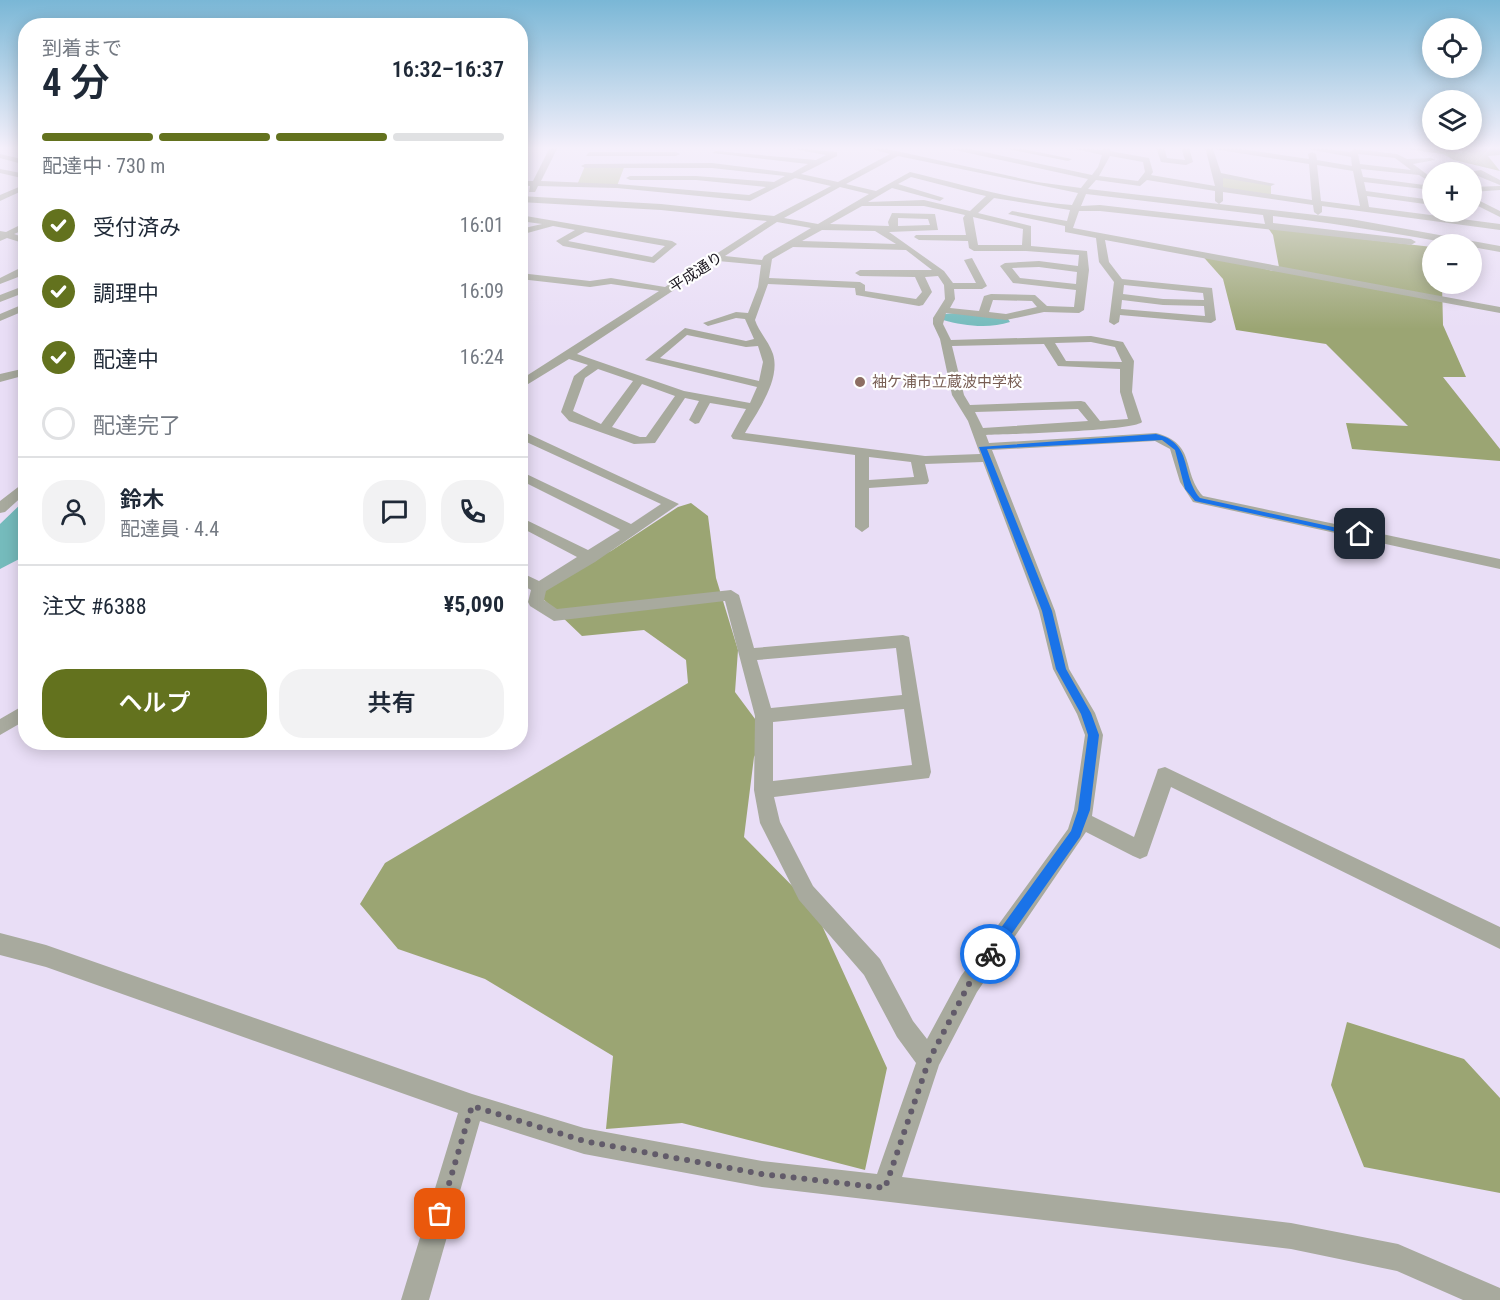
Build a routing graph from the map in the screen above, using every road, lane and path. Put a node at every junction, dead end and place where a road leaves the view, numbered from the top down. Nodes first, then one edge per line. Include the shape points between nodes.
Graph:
1 (637, 208) edge
2 (791, 208) edge
3 (850, 208) edge
4 (942, 208) edge
5 (976, 208) joint
6 (1068, 208) edge
7 (1224, 208) edge
8 (1317, 208) edge
9 (1370, 208) edge
10 (659, 209) joint
11 (1076, 209) junction
12 (1266, 213) junction
13 (969, 215) junction
14 (1422, 215) edge
15 (528, 219) edge
16 (1320, 219) junction
17 (768, 220) junction
18 (1467, 222) edge
19 (552, 224) junction
20 (1070, 224) junction
21 (1270, 225) junction
22 (819, 227) junction
23 (1500, 227) edge
24 (18, 228) edge
25 (583, 229) junction
26 (528, 230) edge
27 (889, 231) junction
28 (1422, 234) edge
29 (3, 235) edge
30 (1100, 235) junction
31 (973, 238) junction
32 (18, 239) edge
33 (793, 244) junction
34 (1422, 245) edge
35 (1482, 245) edge
36 (908, 247) junction
37 (1026, 248) junction
38 (1500, 249) edge
39 (1482, 254) edge
40 (1500, 257) edge
41 (717, 258) junction
42 (969, 260) dead end
43 (766, 263) junction
44 (1084, 270) junction
45 (18, 274) edge
46 (919, 274) junction
47 (528, 277) edge
48 (945, 280) junction
49 (764, 281) junction
50 (0, 282) edge
51 (1119, 282) junction
52 (860, 285) junction
53 (661, 288) junction
54 (1082, 288) junction
55 (18, 291) edge
56 (1117, 296) junction
57 (0, 298) edge
58 (1209, 303) junction
59 (0, 308) edge
60 (943, 309) junction
61 (1044, 309) junction
62 (18, 310) edge
63 (1500, 310) edge
64 (13, 312) junction
65 (983, 315) junction
66 (751, 316) junction
67 (0, 318) edge
68 (708, 323) dead end
69 (1047, 340) junction
70 (759, 342) junction
71 (946, 343) junction
72 (569, 355) junction
73 (597, 364) junction
74 (1126, 366) junction
75 (18, 373) edge
76 (528, 373) edge
77 (0, 378) edge
78 (640, 380) junction
79 (528, 381) edge
80 (762, 385) junction
81 (682, 394) junction
82 (706, 398) junction
83 (754, 407) junction
84 (967, 409) junction
85 (695, 420) dead end
86 (1098, 426) junction
87 (604, 429) junction
88 (528, 438) edge
89 (982, 446) junction
90 (862, 452) junction
91 (917, 459) junction
92 (528, 479) edge
93 (862, 484) junction
94 (18, 492) edge
95 (0, 509) edge
96 (528, 525) edge
97 (862, 527) dead end
98 (632, 530) junction
99 (590, 558) junction
100 (1500, 564) edge
101 (528, 582) edge
102 (539, 588) junction
103 (747, 655) junction
104 (912, 701) junction
105 (18, 703) edge
106 (0, 714) edge
107 (18, 716) edge
108 (764, 716) junction
109 (0, 728) edge
110 (763, 790) junction
111 (1081, 820) junction
112 (1500, 938) edge
113 (0, 944) edge
114 (929, 1060) junction
115 (472, 1106) junction
116 (885, 1188) junction
117 (415, 1300) edge
118 (1496, 1300) edge

1 - 10 street
2 - 17 street, 平成通り
3 - 22 street
4 - 13 street
5 - 13 street
5 - 20 street
6 - 11 street
7 - 12 street
8 - 16 street
9 - 14 street
10 - 17 street
11 - 20 street
11 - 21 street
12 - 16 street
12 - 21 street
13 - 31 street
13 - 37 street via 1028,228
15 - 19 street
16 - 28 street
17 - 22 street
17 - 41 street, 平成通り
17 - 53 street, 平成通り
18 - 23 street
19 - 25 street
19 - 26 street
20 - 30 street via 1068,230
21 - 34 street
22 - 27 street
22 - 33 street
24 - 29 street
25 - 25 street via 616,235 672,244 654,260 561,241
27 - 31 street
27 - 36 street
29 - 32 street
30 - 51 street via 1104,262
30 - 63 street
31 - 37 street via 974,249
33 - 36 street
33 - 43 street
35 - 38 street
36 - 48 street
37 - 44 street via 1084,253
39 - 40 street
41 - 43 street
41 - 72 street, 平成通り
42 - 48 street via 982,286
43 - 49 street
44 - 54 street
44 - 54 street via 1039,264 1005,266 1017,281
45 - 50 street
46 - 48 street
46 - 52 street via 860,268
46 - 52 street via 927,292 920,303 860,293
47 - 53 street
48 - 60 street via 950,299
49 - 52 street
49 - 66 street
51 - 56 street
51 - 58 street via 1208,290
53 - 76 street, 平成通り
54 - 61 street via 1079,310
55 - 57 street
56 - 58 street
56 - 58 street via 1115,317 1211,320
59 - 64 street
60 - 65 street
60 - 71 street via 938,324
61 - 65 street via 1013,316
61 - 65 street via 1035,298 992,297 988,298
62 - 64 street
64 - 67 street
66 - 68 street via 736,315
66 - 70 street
69 - 71 street
69 - 74 street via 1062,364
69 - 74 street via 1091,339 1119,344 1128,361
70 - 80 street via 769,360
70 - 80 street via 746,344 685,331 651,360
71 - 84 street via 958,394
72 - 73 street
72 - 79 street, 平成通り
73 - 78 street
73 - 87 street via 580,376 567,412
74 - 86 street via 1125,394 1136,422
75 - 77 street
78 - 81 street
78 - 87 street
80 - 83 street
81 - 82 street
81 - 87 street via 650,440 639,441
82 - 83 street
82 - 85 street
83 - 90 street via 737,436
84 - 86 street via 1081,405
84 - 89 street
86 - 89 street
88 - 98 street via 672,504
89 - 91 street
89 - 100 street via 1165,439 1178,449 1189,489 1198,500
89 - 111 street via 1047,611 1061,669 1094,735
90 - 91 street
90 - 93 street
91 - 93 street via 922,481
92 - 98 street
93 - 97 street
94 - 95 street
96 - 99 street
98 - 99 street
99 - 102 street
101 - 102 street
102 - 103 street via 536,602 554,615 731,595
103 - 104 street via 903,641
103 - 108 street
104 - 108 street
104 - 110 street via 922,772
105 - 106 street
107 - 109 street
108 - 110 street
110 - 114 street via 770,823 806,894 872,967 905,1029
111 - 112 street via 1140,850 1165,776
111 - 114 street via 1076,833 969,984
113 - 115 street via 46,956
114 - 116 street
115 - 116 street via 584,1141 762,1174
115 - 117 street
116 - 118 street via 1343,1245 1398,1258

